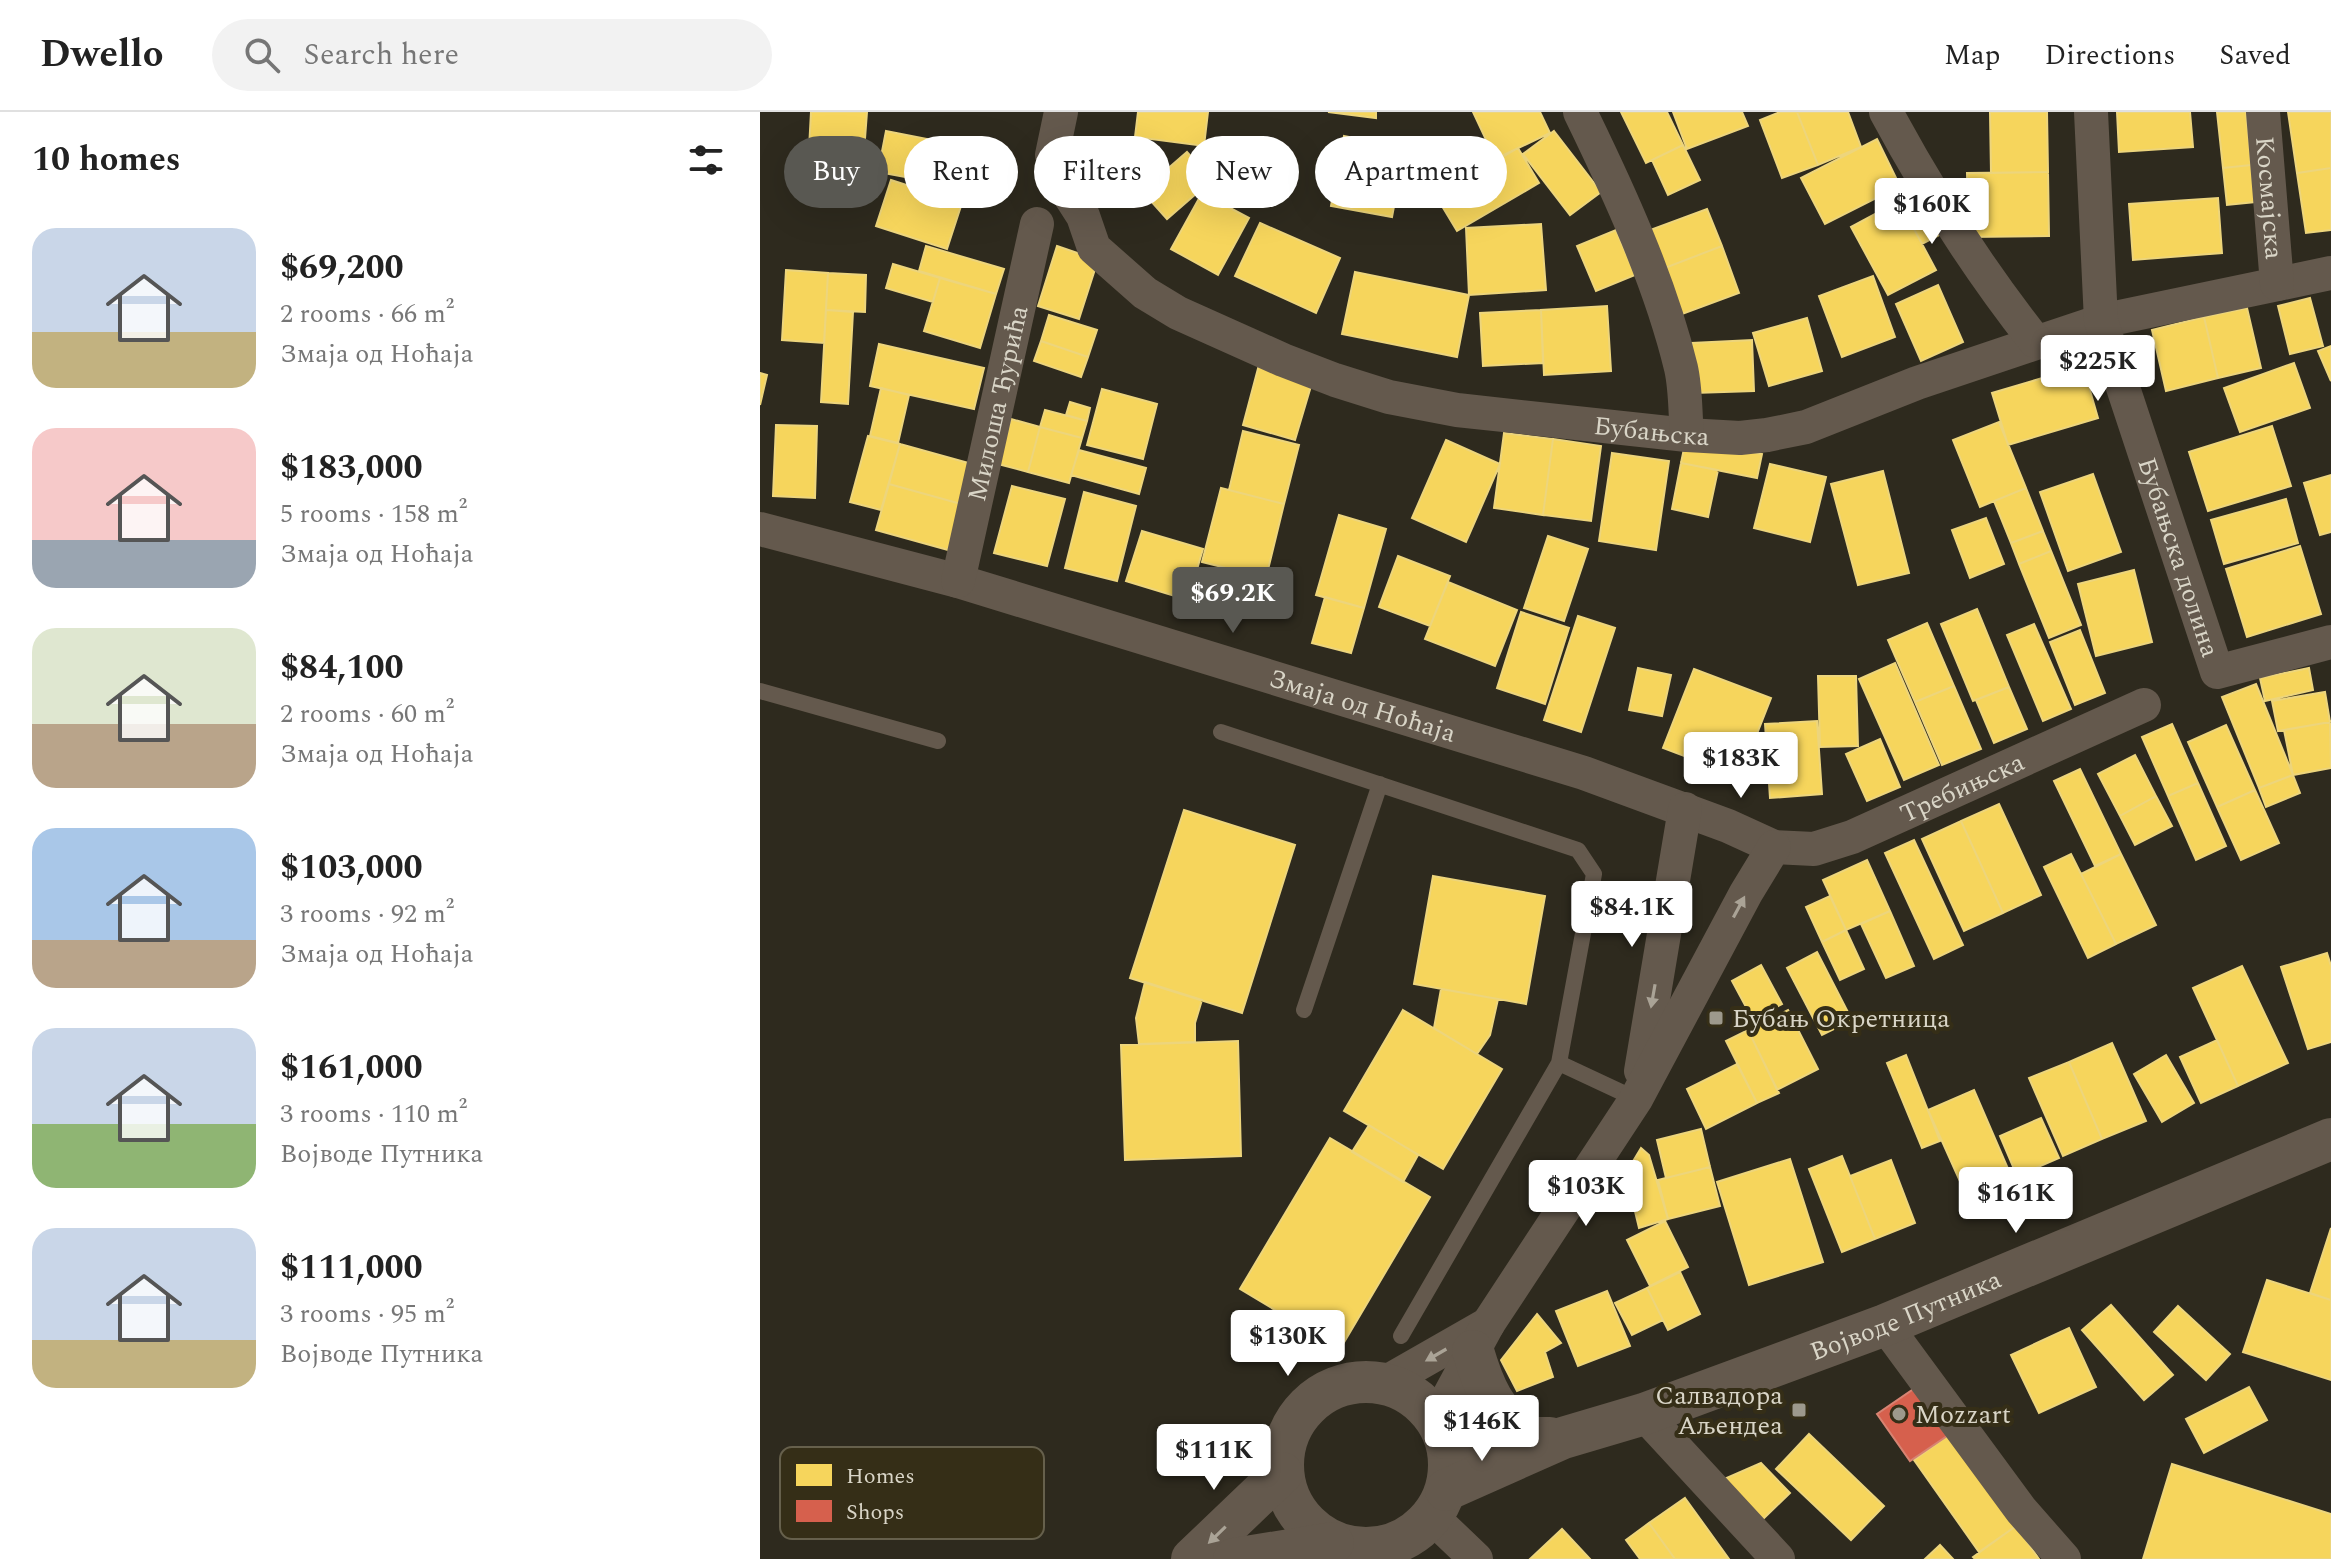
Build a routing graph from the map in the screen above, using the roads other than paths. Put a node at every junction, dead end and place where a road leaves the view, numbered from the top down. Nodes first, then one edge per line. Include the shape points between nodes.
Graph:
1 (1061, 112) edge
2 (1580, 112) edge
3 (1886, 112) edge
4 (2091, 112) edge
5 (2263, 112) edge
6 (1037, 224) dead end
7 (2331, 273) edge
8 (2277, 284) junction
9 (2101, 321) junction
10 (2035, 341) junction
11 (1687, 435) junction
12 (760, 529) edge
13 (958, 581) junction
14 (2331, 642) edge
15 (760, 691) edge
16 (2144, 705) dead end
17 (1221, 732) dead end
18 (938, 741) dead end
19 (1380, 784) junction
20 (1685, 809) junction
21 (1774, 847) junction
22 (1304, 1010) dead end
23 (1559, 1063) junction
24 (1636, 1099) junction
25 (2331, 1139) edge
26 (1885, 1325) junction
27 (1401, 1336) dead end
28 (1481, 1338) junction
29 (1383, 1384) junction
30 (1644, 1414) junction
31 (1439, 1427) junction
32 (1544, 1438) junction
33 (1282, 1473) junction
34 (1439, 1503) junction
35 (1333, 1543) junction
36 (1192, 1559) edge
37 (1234, 1559) edge
38 (1476, 1559) edge
39 (1778, 1559) edge
40 (2064, 1559) edge

1 - 11 street, Бубањска via 1052,155 1094,248 1145,293 1178,313 1283,360 1389,397 1457,410
2 - 11 street via 1625,210 1664,315 1682,371
3 - 10 street via 1955,229
4 - 9 street, Бубањска долина
5 - 8 street, Космајска
6 - 13 street, Милоша Ђурића
7 - 8 street, Бубањска
8 - 9 street, Бубањска
9 - 10 street, Бубањска
9 - 14 street, Бубањска долина via 2217,672
10 - 11 street, Бубањска via 1806,427 1740,438
12 - 13 street, Змаја од Ноћаја
13 - 20 street, Змаја од Ноћаја via 1584,773
15 - 18 lane
16 - 21 street, Требињска via 1852,837 1814,849
17 - 19 lane
19 - 22 lane
19 - 23 lane via 1578,850 1594,874
20 - 21 street, Змаја од Ноћаја
20 -> 24 street
24 -> 21 street
23 - 24 lane
23 - 27 lane
24 - 28 street
25 - 26 street, Војводе Путника
26 - 30 street, Војводе Путника
26 - 40 street via 2021,1510
28 -> 29 street
28 - 31 street via 1448,1398
28 - 32 street via 1491,1400 1505,1421
29 - 31 street via 1417,1399
29 - 33 street via 1344,1385 1310,1403 1293,1423
30 - 32 street, Војводе Путника
30 - 39 street
31 - 32 street, Војводе Путника
31 - 34 street via 1450,1473
32 - 34 street, Војводе Путника
33 - 35 street via 1290,1502 1308,1526
33 -> 36 street
34 - 35 street, Војводе Путника via 1412,1535 1387,1547 1359,1549
34 - 38 street
35 - 37 street, Војводе Путника

